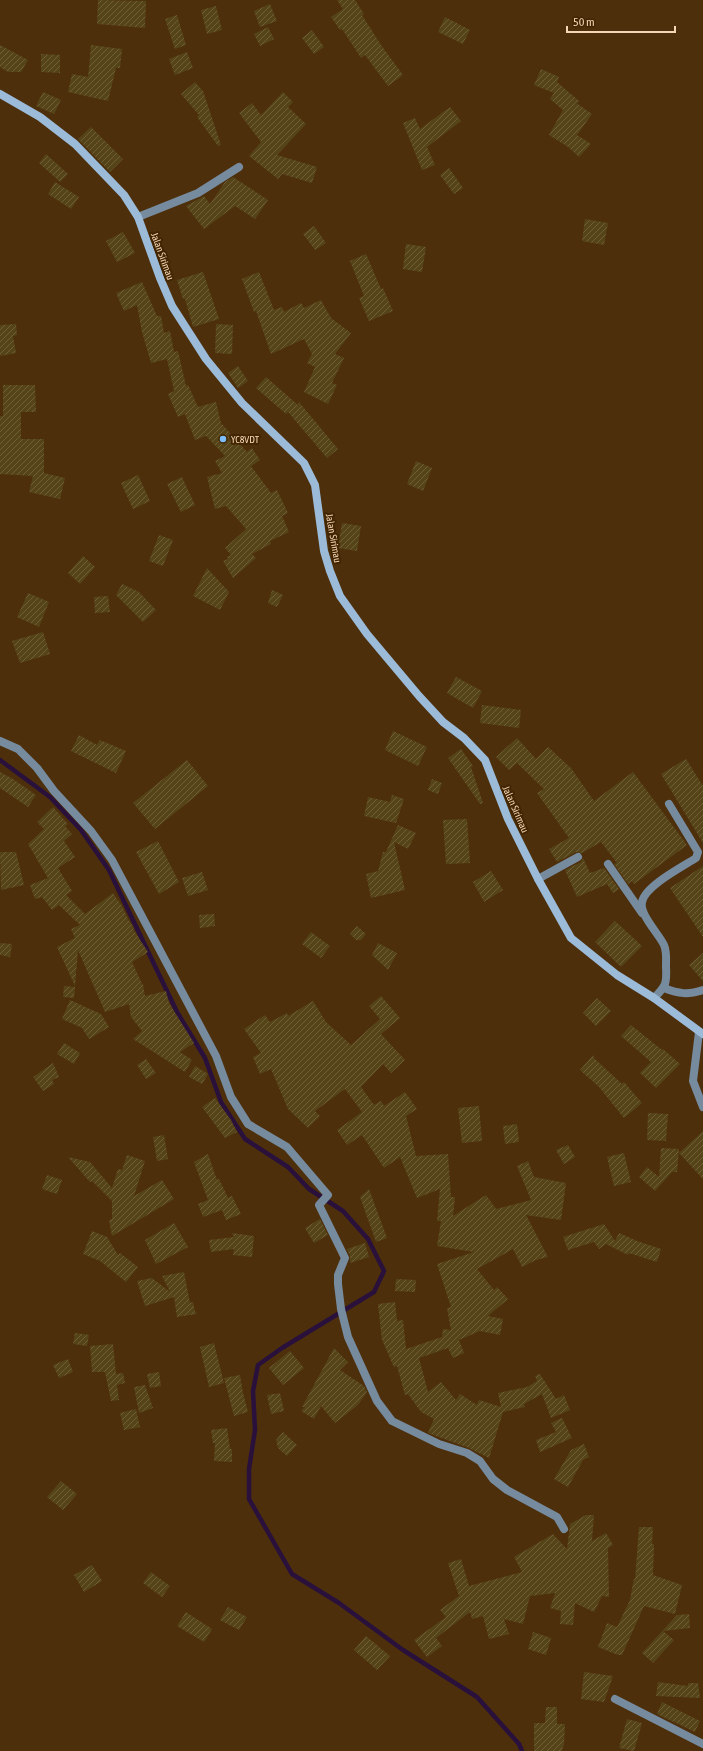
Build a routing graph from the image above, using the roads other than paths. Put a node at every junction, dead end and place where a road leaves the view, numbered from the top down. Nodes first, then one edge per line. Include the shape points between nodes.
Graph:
1 (1, 95) edge
2 (239, 167) dead end
3 (138, 217) junction
4 (0, 741) edge
5 (669, 804) dead end
6 (578, 857) dead end
7 (608, 864) dead end
8 (538, 879) junction
9 (642, 911) junction
10 (664, 988) junction
11 (703, 990) edge
12 (654, 998) junction
13 (701, 1033) edge
14 (703, 1107) edge
15 (564, 1528) dead end
16 (615, 1699) dead end
17 (703, 1744) edge

1 - 3 main road, Jalan Sirimau via 24,107 75,144 112,181
2 - 3 street via 198,193
3 - 8 main road, Jalan Sirimau via 172,306 206,359 242,403 310,473 318,495 324,551 340,596 367,634 419,696 485,760 508,819
4 - 15 street via 18,750 37,768 112,860 210,1044 231,1096 248,1124 287,1147 328,1195 319,1204 345,1258 338,1275 341,1309 348,1337 377,1401 392,1421 480,1461 493,1479 507,1490 557,1517
5 - 9 street via 698,855 651,888 642,902
6 - 8 street
7 - 9 street
8 - 12 main road, Jalan Sirimau via 571,938 617,975
9 - 10 street via 665,947 667,980
10 - 11 street via 679,994
10 - 12 street
12 - 13 main road, Jalan Sirimau
13 - 14 street via 693,1081
16 - 17 street

